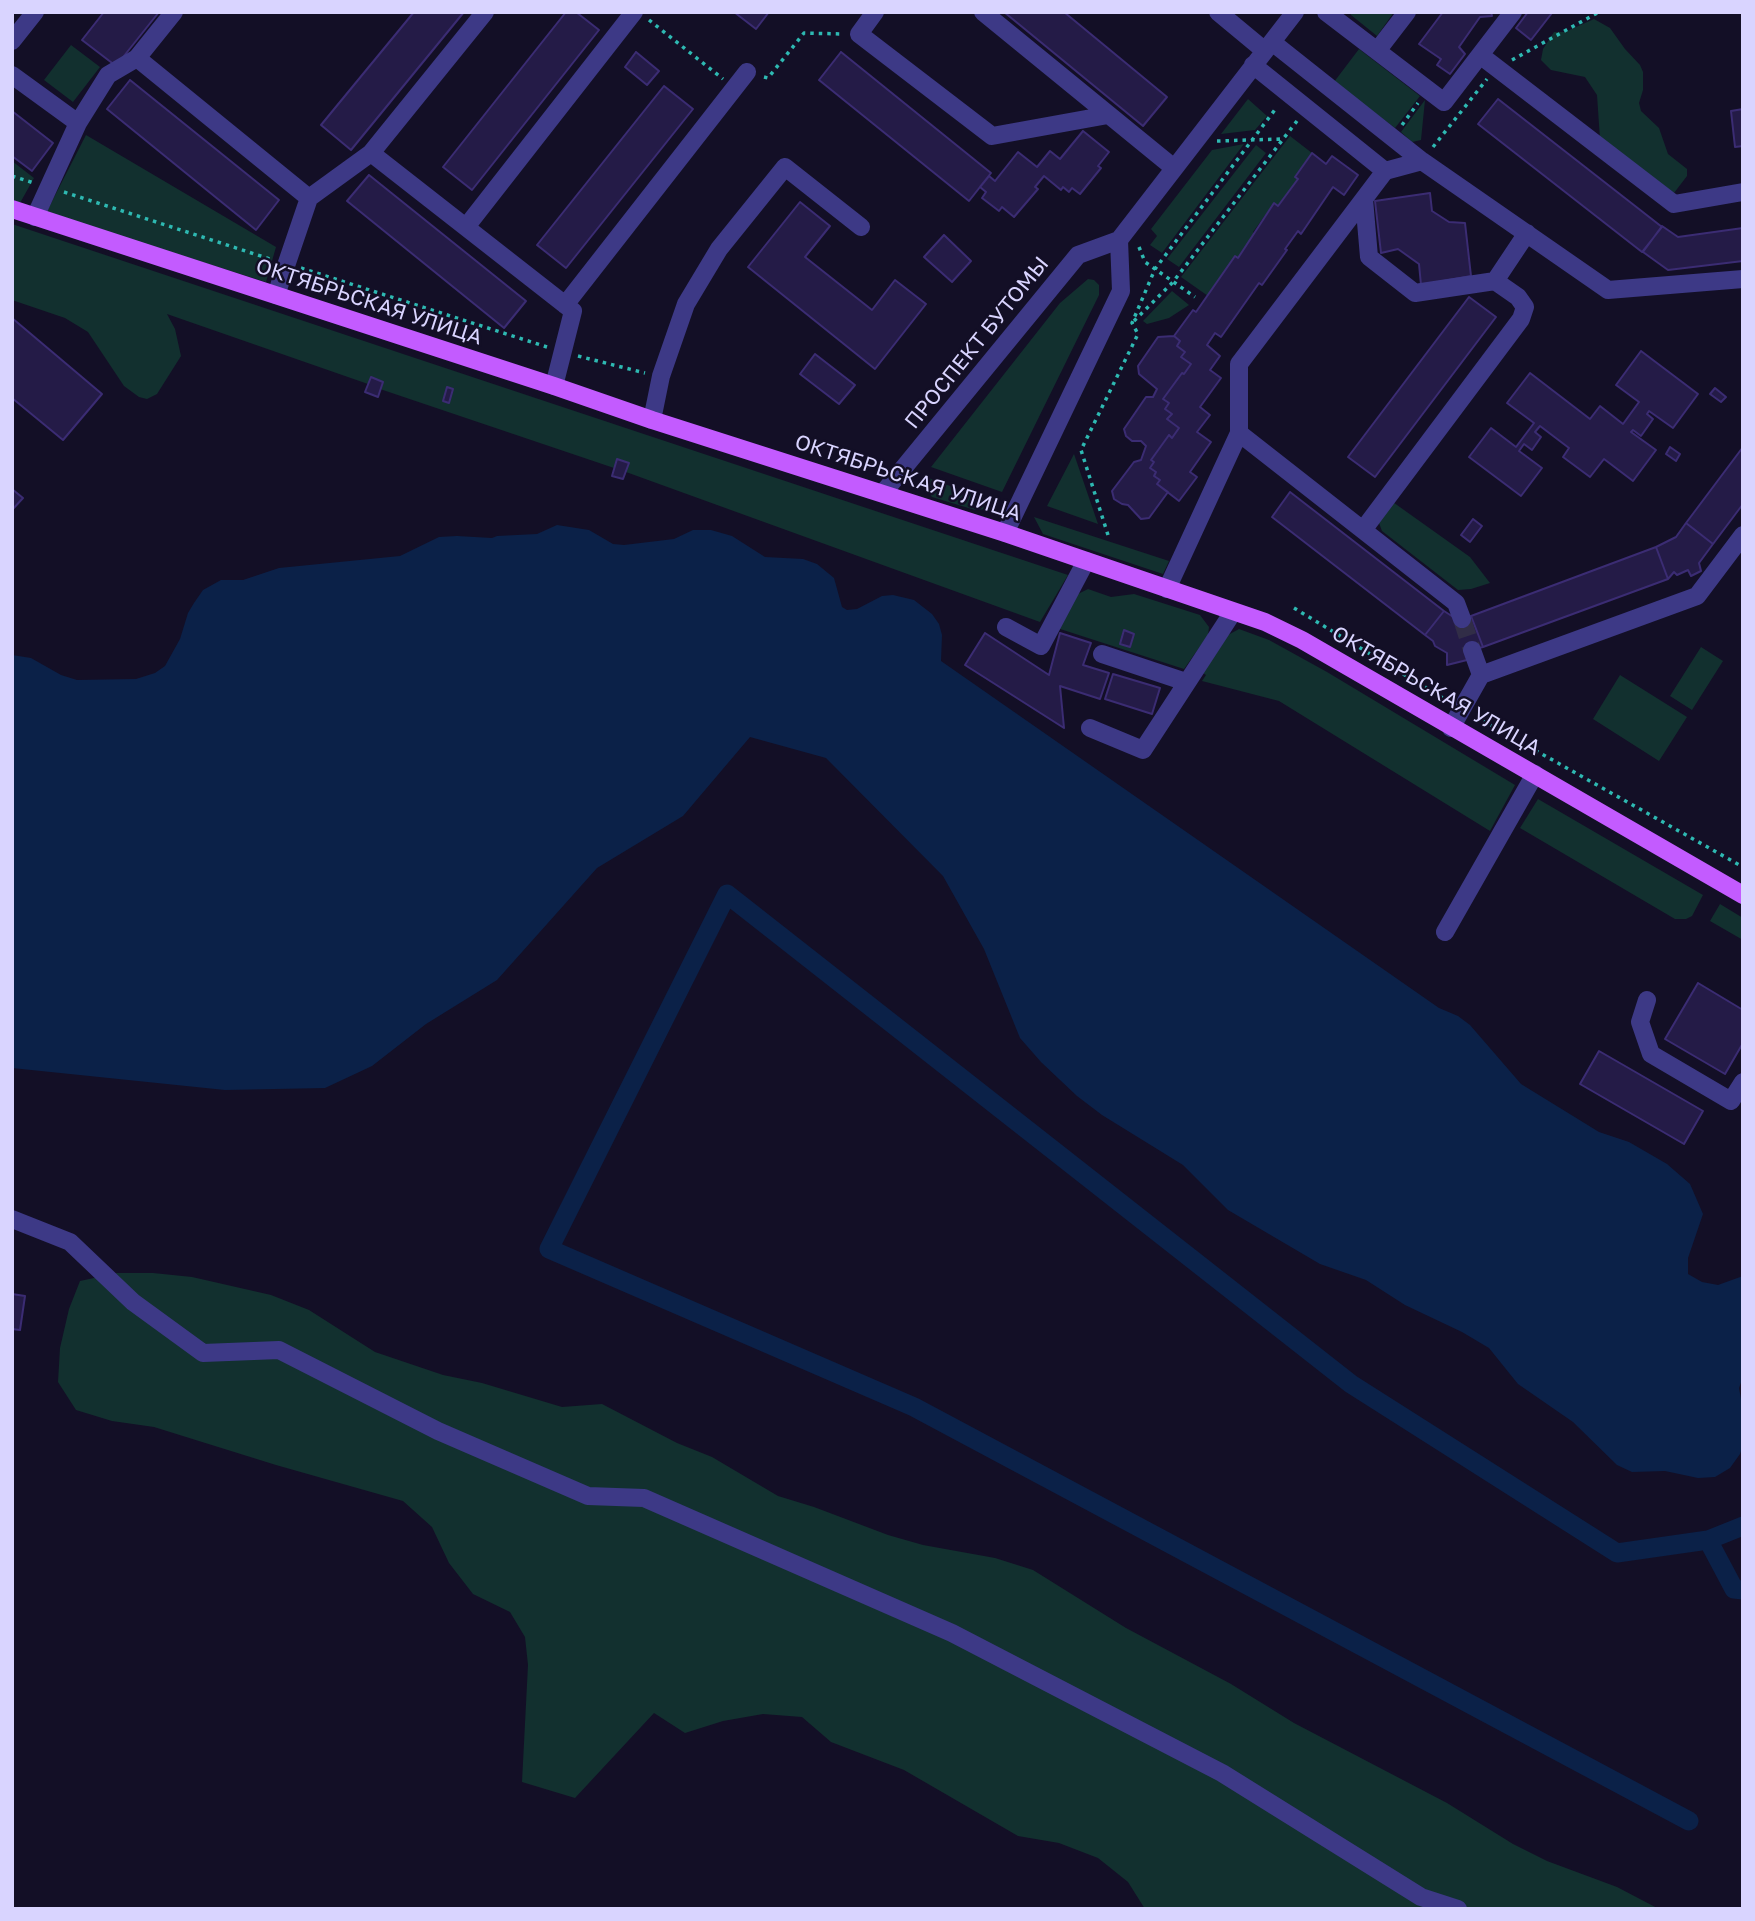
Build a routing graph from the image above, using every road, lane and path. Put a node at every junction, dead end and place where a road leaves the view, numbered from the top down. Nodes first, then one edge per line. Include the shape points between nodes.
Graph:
1 (35, 12) edge
2 (174, 12) edge
3 (485, 12) edge
4 (634, 12) edge
5 (640, 12) edge
6 (875, 12) edge
7 (983, 12) edge
8 (1218, 12) edge
9 (1295, 12) edge
10 (1326, 12) edge
11 (1407, 12) edge
12 (1513, 12) edge
13 (859, 34) junction
14 (12, 41) edge
15 (1377, 51) junction
16 (1263, 53) junction
17 (1480, 55) junction
18 (137, 58) junction
19 (747, 72) joint
20 (12, 75) edge
21 (735, 89) junction
22 (1428, 90) junction
23 (1288, 93) junction
24 (1307, 108) junction
25 (1108, 115) junction
26 (78, 122) junction
27 (1392, 137) junction
28 (1254, 139) junction
29 (1282, 139) junction
30 (1213, 142) dead end
31 (372, 153) junction
32 (1422, 161) junction
33 (1174, 169) junction
34 (1385, 171) junction
35 (12, 176) edge
36 (48, 187) junction
37 (1743, 192) edge
38 (309, 198) junction
39 (1364, 199) junction
40 (12, 209) edge
41 (35, 217) junction
42 (466, 227) junction
43 (861, 227) dead end
44 (1527, 233) junction
45 (1119, 240) junction
46 (1140, 242) dead end
47 (286, 264) junction
48 (1155, 269) junction
49 (1743, 279) edge
50 (1494, 281) junction
51 (1173, 282) junction
52 (276, 295) junction
53 (1195, 297) dead end
54 (565, 305) junction
55 (1132, 323) junction
56 (563, 352) junction
57 (661, 376) junction
58 (554, 386) junction
59 (652, 420) junction
60 (1239, 433) junction
61 (883, 493) junction
62 (1363, 530) junction
63 (1005, 533) junction
64 (1108, 535) dead end
65 (1743, 535) edge
66 (1086, 561) junction
67 (1167, 589) junction
68 (1294, 608) dead end
69 (1233, 612) junction
70 (1461, 619) tunnel mouth
71 (1006, 626) dead end
72 (1472, 649) tunnel mouth
73 (1102, 654) dead end
74 (1481, 675) junction
75 (1186, 682) junction
76 (1463, 710) junction
77 (1090, 728) dead end
78 (1451, 728) junction
79 (1535, 774) junction
80 (1743, 867) edge
81 (1743, 895) edge
82 (1445, 932) dead end
83 (1647, 1000) dead end
84 (1743, 1082) edge
85 (12, 1219) edge
86 (1458, 1909) edge

1 - 14 street
2 - 18 street
3 - 31 street
4 - 42 street
5 - 21 path
6 - 13 street
7 - 25 street
8 - 16 street
9 - 16 street
10 - 15 street
11 - 15 street
12 - 17 street
13 - 19 path via 804,33 768,78
13 - 25 street via 992,136
15 - 22 street
16 - 23 street
16 - 27 street
16 - 33 street
17 - 22 street via 1444,102
17 - 37 street via 1674,204
18 - 26 street via 108,75
18 - 38 street
19 - 21 street
20 - 26 street
21 - 54 street
22 - 27 path
23 - 24 street
23 - 28 path
24 - 29 path
24 - 34 street
25 - 33 street
26 - 36 street
27 - 32 street
28 - 29 path
28 - 30 path
28 - 48 path
29 - 51 path
31 - 38 street
31 - 42 street
32 - 34 street
32 - 44 street
33 - 45 street
34 - 39 street
35 - 36 path
36 - 41 street
36 - 47 path
38 - 47 street
39 - 50 street via 1369,257 1415,293
39 - 60 street via 1239,363
40 - 41 main road, ОКТЯБРЬСКАЯ УЛИЦА
41 - 52 main road, ОКТЯБРЬСКАЯ УЛИЦА
42 - 54 street
43 - 57 street via 785,167 719,249 686,304
44 - 49 street via 1608,290
44 - 50 street
45 - 61 street, ПРОСПЕКТ БУТОМЫ via 1078,255
45 - 63 street via 1121,292
46 - 48 path via 1145,262
47 - 52 street
47 - 56 path
48 - 51 path
48 - 55 path
50 - 62 street via 1518,298 1524,307 1521,319
51 - 53 path
51 - 55 path
52 - 58 main road, ОКТЯБРЬСКАЯ УЛИЦА
54 - 56 street via 573,311
55 - 64 path via 1138,334 1081,450
56 - 57 path
56 - 58 street
57 - 59 street
58 - 59 main road, ОКТЯБРЬСКАЯ УЛИЦА
59 - 61 main road, ОКТЯБРЬСКАЯ УЛИЦА
60 - 62 street
60 - 67 street
61 - 63 main road, ОКТЯБРЬСКАЯ УЛИЦА
62 - 70 street via 1456,603
63 - 66 main road, ОКТЯБРЬСКАЯ УЛИЦА
65 - 74 street via 1697,596
66 - 67 main road, ОКТЯБРЬСКАЯ УЛИЦА
66 - 71 street via 1041,646
67 - 69 main road, ОКТЯБРЬСКАЯ УЛИЦА
68 - 76 path
69 - 75 street
69 - 78 main road, ОКТЯБРЬСКАЯ УЛИЦА via 1302,640
72 - 74 street
73 - 75 street
74 - 76 street
75 - 77 street via 1143,750
76 - 78 street
76 - 80 path
78 - 79 main road, ОКТЯБРЬСКАЯ УЛИЦА
79 - 81 main road, ОКТЯБРЬСКАЯ УЛИЦА
79 - 82 street
83 - 84 street via 1640,1022 1651,1054 1731,1101
85 - 86 street via 70,1242 133,1302 203,1353 279,1350 438,1431 588,1496 644,1498 951,1633 1222,1773 1421,1897

